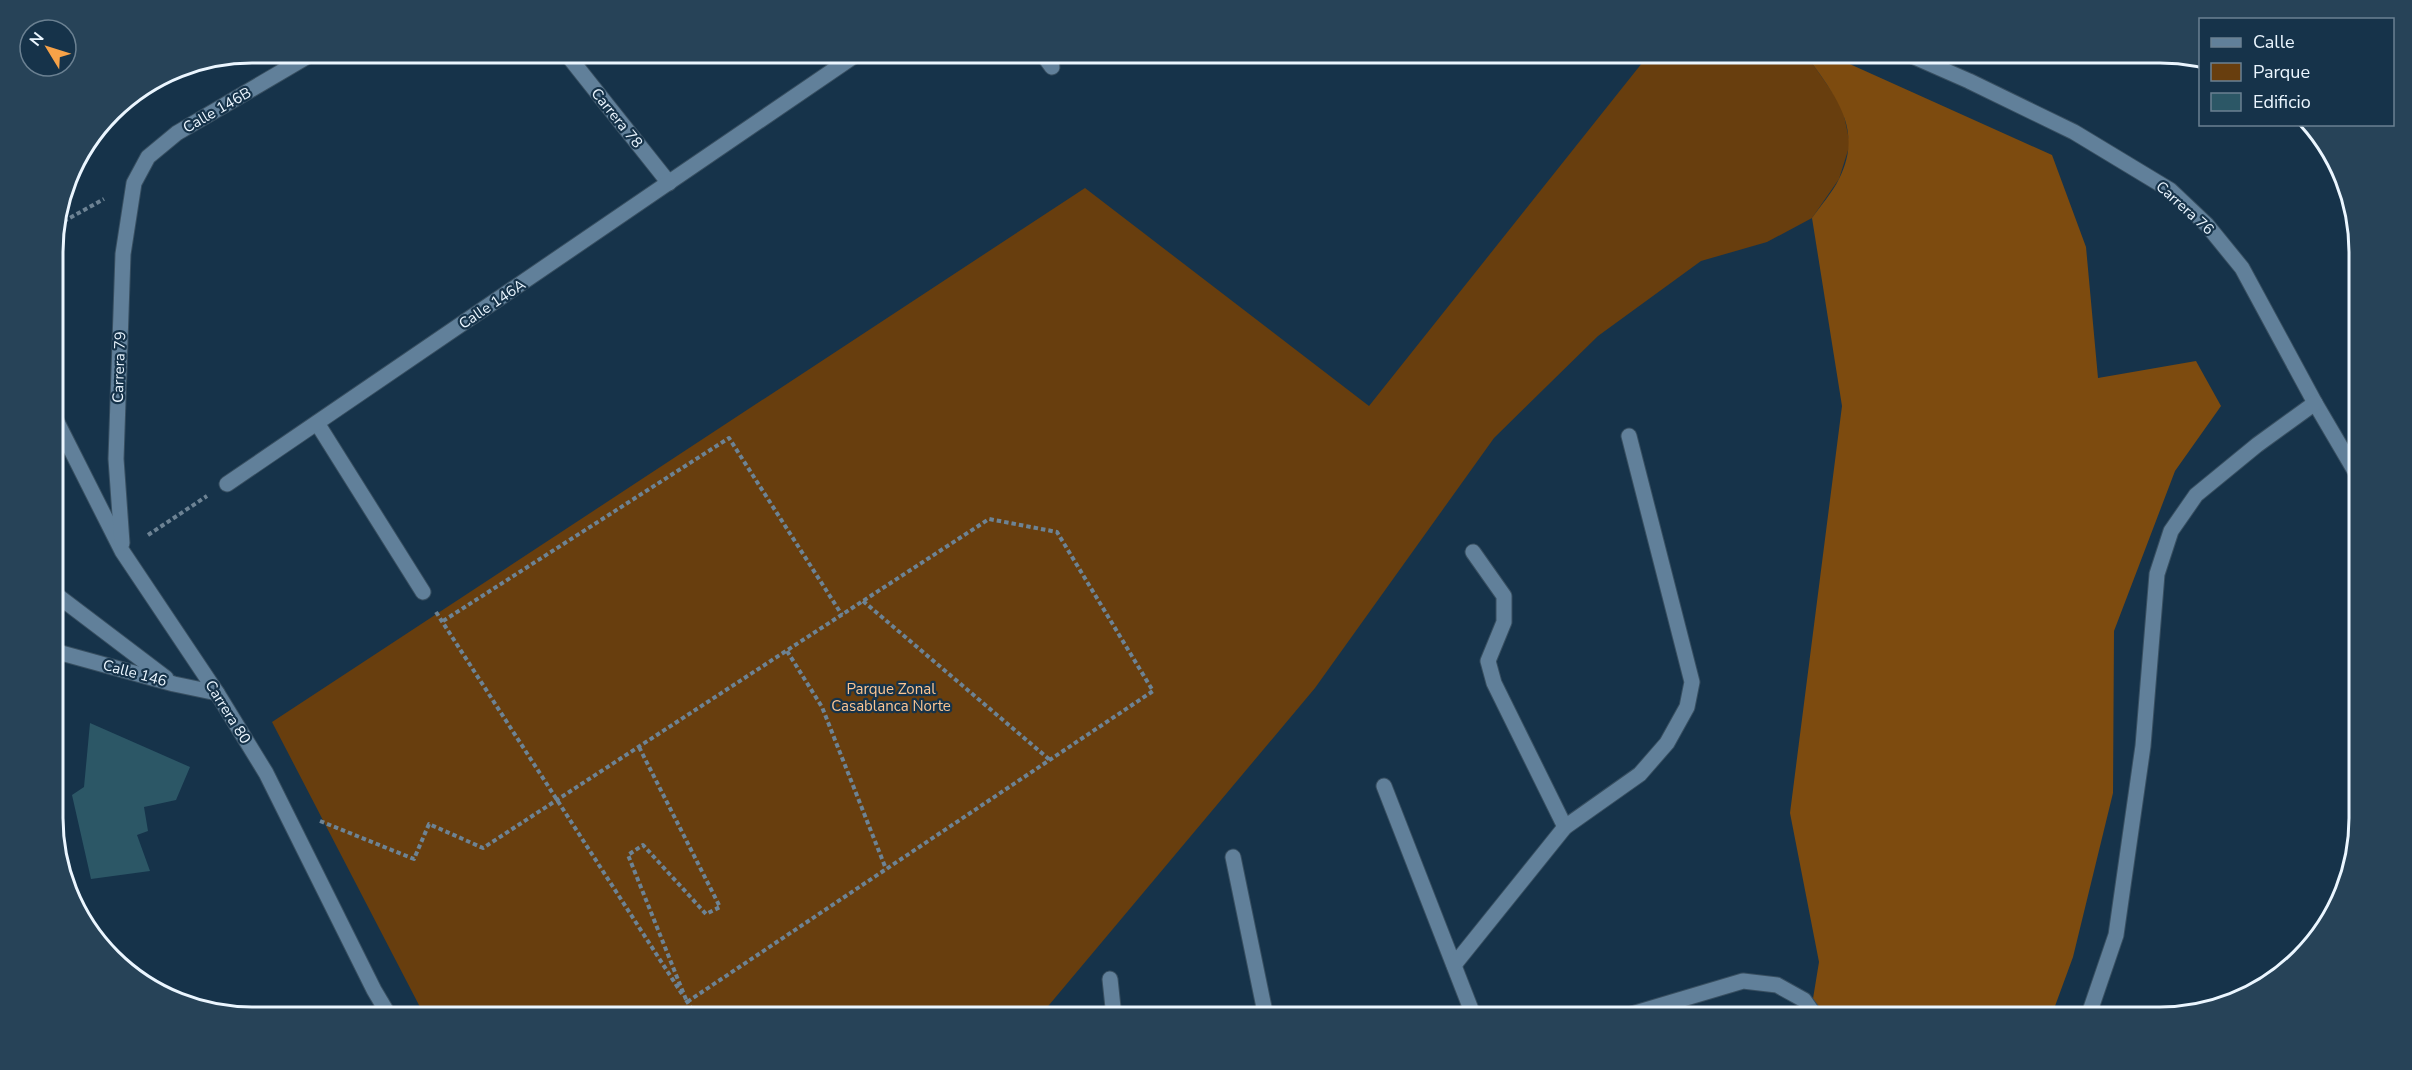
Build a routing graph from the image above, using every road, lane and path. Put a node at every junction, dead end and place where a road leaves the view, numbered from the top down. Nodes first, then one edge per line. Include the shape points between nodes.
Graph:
1 (296, 63) edge
2 (574, 63) edge
3 (844, 63) edge
4 (1049, 63) edge
5 (1927, 63) edge
6 (1052, 67) dead end
7 (134, 183) junction
8 (669, 183) junction
9 (66, 220) edge
10 (2315, 403) junction
11 (317, 423) junction
12 (63, 434) edge
13 (1629, 436) dead end
14 (2349, 461) edge
15 (227, 484) joint
16 (122, 551) junction
17 (1473, 552) dead end
18 (423, 592) joint
19 (63, 601) edge
20 (863, 602) junction
21 (842, 615) junction
22 (442, 621) junction
23 (787, 651) junction
24 (63, 653) edge
25 (174, 684) junction
26 (217, 693) junction
27 (639, 747) junction
28 (1050, 760) junction
29 (1384, 786) dead end
30 (557, 801) junction
31 (283, 807) junction
32 (1565, 827) junction
33 (1233, 857) dead end
34 (886, 869) junction
35 (1454, 965) junction
36 (1110, 979) dead end
37 (687, 1002) junction
38 (384, 1007) edge
39 (690, 1007) edge
40 (1113, 1007) edge
41 (1264, 1007) edge
42 (1470, 1007) edge
43 (1656, 1007) edge
44 (1809, 1007) edge
45 (2091, 1007) edge

1 - 7 street, Calle 146B via 177,134 148,157
2 - 8 street, Carrera 78
3 - 8 street, Calle 146A
4 - 6 street
5 - 10 street, Carrera 76 via 2074,132 2170,190 2207,225 2242,268
7 - 9 path
7 - 16 street, Carrera 79 via 123,255 117,448
8 - 11 street, Calle 146A
10 - 14 street, Carrera 76
10 - 45 street via 2196,495 2171,531 2157,574 2143,746 2116,935
11 - 15 street, Calle 146A
11 - 18 street
12 - 16 street, Carrera 80
13 - 32 street via 1692,682 1687,707 1667,743 1640,774
15 - 16 path
16 - 26 street, Carrera 80
17 - 32 street via 1504,597 1504,622 1488,661 1494,683
18 - 22 path
19 - 25 street
20 - 21 path
20 - 28 path
20 - 28 path via 989,519 1057,532 1153,691
21 - 22 path via 729,438
21 - 23 path
22 - 30 path
23 - 27 path
23 - 34 path via 822,707
24 - 25 street, Calle 146
25 - 26 street, Calle 146
26 - 31 street, Carrera 80
27 - 30 path
27 - 37 path via 720,907 706,914 643,845 628,855
28 - 34 path
29 - 35 street
30 - 31 path via 483,848 429,824 414,859
30 - 37 path
31 - 38 street, Carrera 80
32 - 35 street
33 - 41 street
34 - 37 path
35 - 42 street
36 - 40 street
37 - 39 path
43 - 44 street via 1743,981 1777,985

